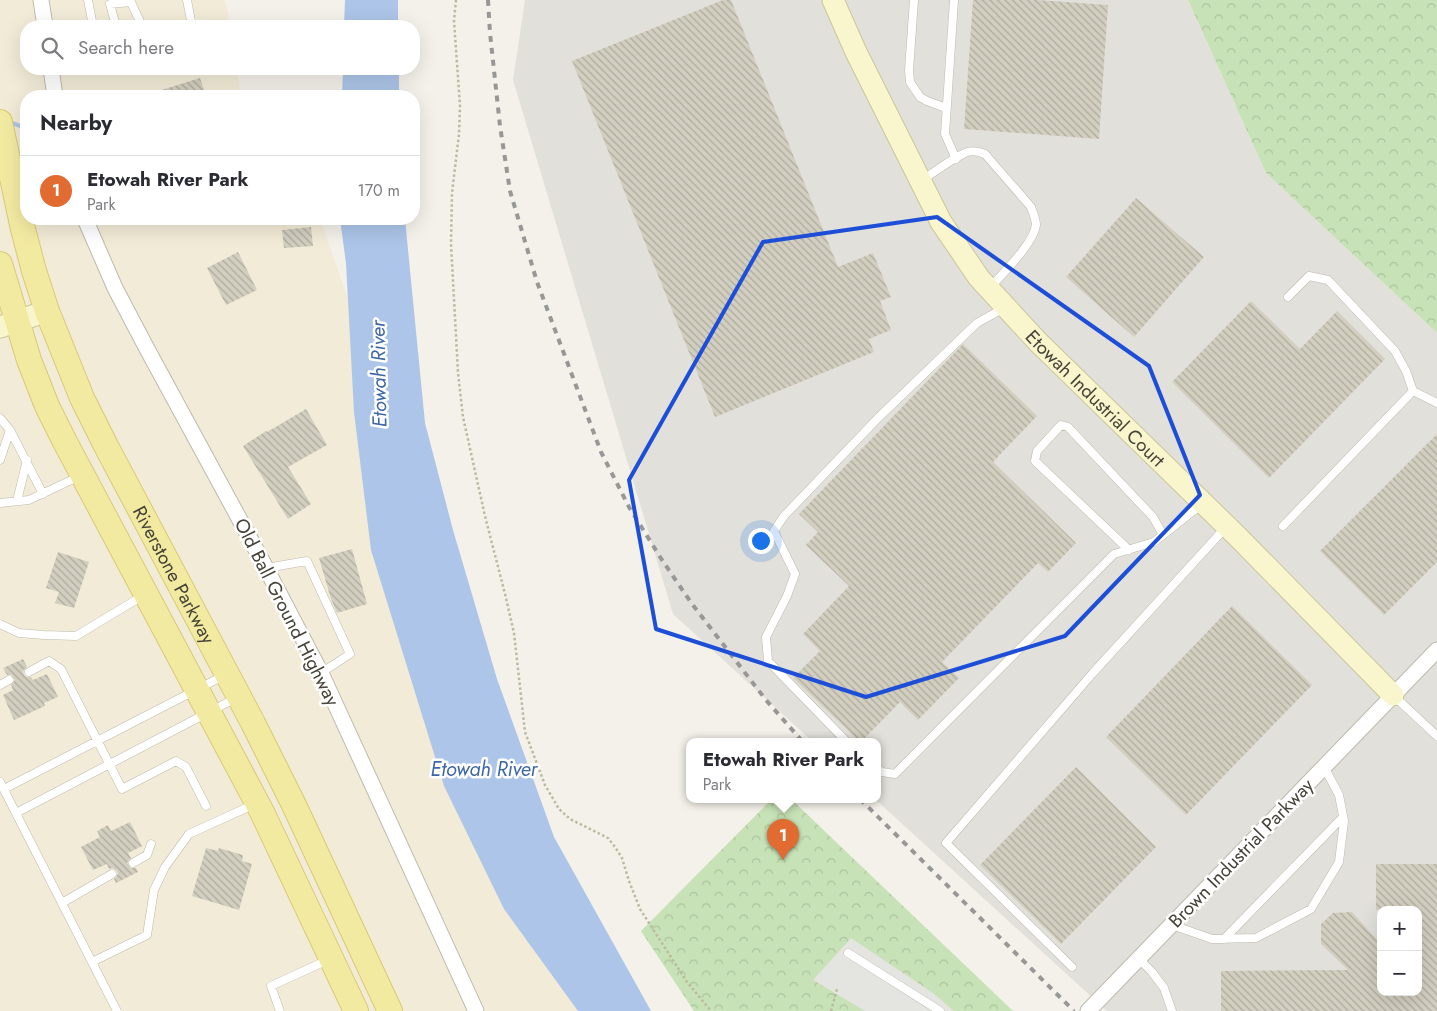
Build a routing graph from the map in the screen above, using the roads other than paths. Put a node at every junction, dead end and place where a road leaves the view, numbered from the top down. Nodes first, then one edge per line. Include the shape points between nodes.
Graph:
1 (41, 0) edge
2 (88, 0) edge
3 (187, 0) edge
4 (833, 0) edge
5 (914, 0) edge
6 (954, 0) edge
7 (130, 1) edge
8 (44, 20) edge
9 (92, 20) edge
10 (114, 20) edge
11 (139, 20) edge
12 (191, 20) edge
13 (52, 75) edge
14 (55, 90) edge
15 (946, 108) junction
16 (0, 122) edge
17 (956, 159) junction
18 (921, 182) junction
19 (20, 220) edge
20 (21, 225) edge
21 (88, 225) edge
22 (0, 264) edge
23 (989, 289) junction
24 (1288, 297) dead end
25 (1006, 307) junction
26 (47, 311) junction
27 (8, 324) edge
28 (1412, 391) junction
29 (1437, 403) edge
30 (0, 418) edge
31 (10, 430) junction
32 (0, 460) edge
33 (27, 460) junction
34 (82, 475) junction
35 (43, 494) junction
36 (17, 501) junction
37 (0, 503) edge
38 (1203, 503) junction
39 (1227, 526) junction
40 (1283, 526) dead end
41 (1163, 534) junction
42 (1129, 550) junction
43 (266, 568) junction
44 (146, 594) junction
45 (0, 624) edge
46 (1437, 650) edge
47 (29, 672) dead end
48 (321, 673) junction
49 (226, 674) junction
50 (9, 680) dead end
51 (0, 685) edge
52 (197, 689) junction
53 (1393, 695) junction
54 (238, 696) junction
55 (209, 712) junction
56 (1437, 736) edge
57 (843, 738) edge
58 (98, 740) junction
59 (109, 764) junction
60 (1324, 768) junction
61 (881, 771) edge
62 (2, 785) edge
63 (257, 803) junction
64 (206, 806) dead end
65 (16, 813) junction
66 (1343, 817) junction
67 (151, 844) dead end
68 (133, 863) dead end
69 (112, 874) dead end
70 (62, 903) junction
71 (1172, 924) junction
72 (1224, 939) junction
73 (848, 953) dead end
74 (332, 958) junction
75 (1139, 959) junction
76 (92, 962) junction
77 (1072, 967) dead end
78 (117, 1011) edge
79 (280, 1011) edge
80 (356, 1011) edge
81 (390, 1011) edge
82 (476, 1011) edge
83 (940, 1011) edge
84 (1088, 1011) edge
85 (1172, 1011) edge

1 - 8 street
2 - 9 lane
3 - 12 lane
4 - 18 street, Etowah Industrial Court
5 - 15 lane via 910,82 920,97
6 - 15 lane
7 - 10 lane via 110,4
7 - 11 lane
13 - 14 street
15 - 17 lane via 945,134
16 - 19 main road, Riverstone Parkway
17 - 18 lane
17 - 23 lane via 975,151 985,154 1035,217 1036,226 1030,242
18 - 23 street, Etowah Industrial Court via 941,222 978,278
20 - 26 main road, Riverstone Parkway
21 - 43 street, Old Ball Ground Highway via 115,288
22 - 27 main road, Riverstone Parkway
23 - 25 street, Etowah Industrial Court
24 - 28 lane via 1309,276 1328,280 1395,351
25 - 38 street, Etowah Industrial Court
25 - 57 lane via 977,323 878,418 784,516 774,531 795,574 766,636 768,661
26 - 27 street
26 - 49 main road, Riverstone Parkway via 82,398
27 - 34 main road, Riverstone Parkway via 29,360 47,406
28 - 29 lane
28 - 40 lane
30 - 31 lane
31 - 32 lane
31 - 33 lane
33 - 35 lane
33 - 36 lane
34 - 35 lane
34 - 44 main road, Riverstone Parkway
35 - 36 lane
36 - 37 lane
38 - 39 street, Etowah Industrial Court
38 - 41 lane
39 - 53 street, Etowah Industrial Court
39 - 77 lane via 1092,674 946,843
41 - 42 lane via 1154,542
41 - 42 lane via 1154,516 1068,427 1061,425 1037,451 1035,461
42 - 61 lane via 1114,554 895,774
43 - 48 street, Old Ball Ground Highway
43 - 48 lane via 307,561 350,654
44 - 45 lane via 76,636 19,633
44 - 52 main road, Riverstone Parkway
46 - 53 street
47 - 58 lane via 49,661 61,669
48 - 82 street, Old Ball Ground Highway
49 - 52 lane
49 - 54 main road, Riverstone Parkway
50 - 51 lane
52 - 55 main road, Riverstone Parkway
52 - 58 lane
53 - 56 lane
53 - 60 street, Brown Industrial Parkway
54 - 55 lane
54 - 81 main road, Riverstone Parkway via 298,814
55 - 59 lane
55 - 63 main road, Riverstone Parkway
58 - 59 lane
58 - 62 lane
59 - 64 lane via 122,789 176,761 186,767
59 - 65 lane
60 - 66 lane via 1339,795
60 - 71 street, Brown Industrial Parkway
62 - 65 lane
63 - 74 main road, Riverstone Parkway
63 - 76 lane via 189,834 165,867 154,890 147,935
65 - 70 lane
66 - 72 lane
66 - 72 lane via 1339,862 1311,909 1256,938
67 - 68 lane via 146,855
69 - 70 lane
70 - 76 lane
71 - 72 lane via 1212,939
71 - 75 street, Brown Industrial Parkway
73 - 83 lane
74 - 79 lane via 271,986
74 - 80 main road, Riverstone Parkway
75 - 84 street, Brown Industrial Parkway
75 - 85 lane via 1164,988
76 - 78 lane

